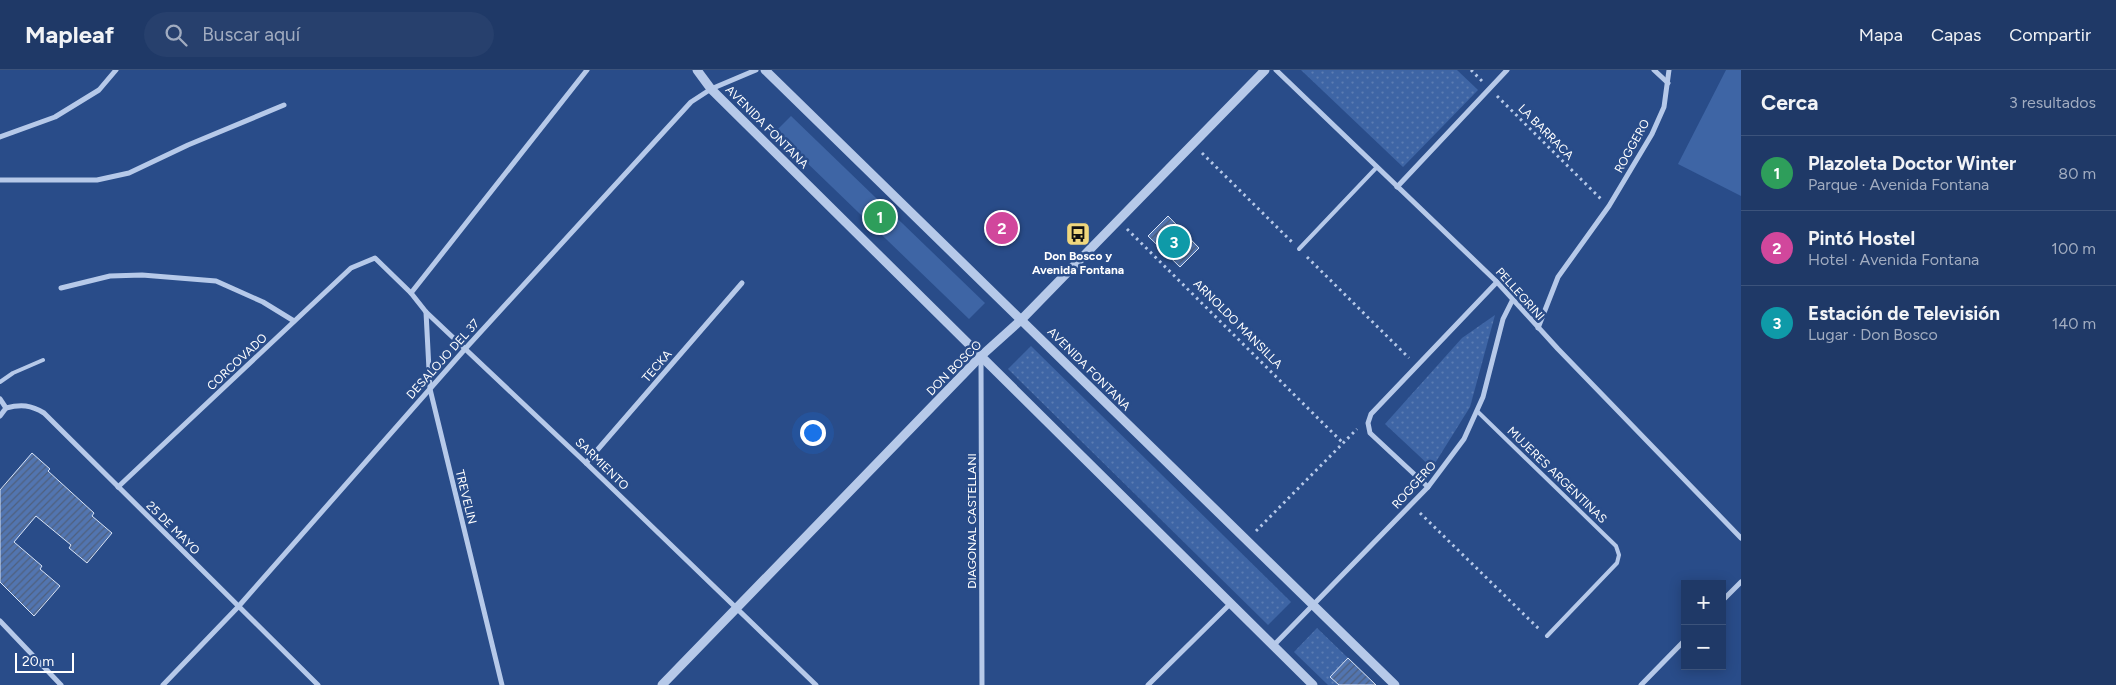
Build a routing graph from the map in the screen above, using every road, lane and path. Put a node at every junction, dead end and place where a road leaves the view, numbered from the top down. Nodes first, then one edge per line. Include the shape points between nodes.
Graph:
1 (116, 70) edge
2 (588, 70) edge
3 (697, 70) edge
4 (756, 70) edge
5 (765, 70) edge
6 (1264, 70) edge
7 (1276, 70) edge
8 (1471, 70) edge
9 (1507, 70) edge
10 (1654, 70) edge
11 (1668, 70) edge
12 (1668, 83) junction
13 (1490, 88) junction
14 (710, 89) junction
15 (284, 105) dead end
16 (0, 137) edge
17 (1377, 167) junction
18 (0, 180) edge
19 (1397, 187) junction
20 (1609, 206) junction
21 (1118, 220) junction
22 (1299, 249) dead end
23 (374, 258) joint
24 (1496, 282) junction
25 (742, 283) dead end
26 (61, 288) dead end
27 (411, 293) junction
28 (1512, 301) junction
29 (426, 312) junction
30 (1021, 320) junction
31 (294, 321) junction
32 (1538, 328) junction
33 (465, 349) junction
34 (981, 356) junction
35 (43, 360) dead end
36 (0, 382) edge
37 (430, 389) junction
38 (0, 399) edge
39 (6, 408) junction
40 (1477, 411) junction
41 (1371, 414) junction
42 (0, 416) edge
43 (1343, 443) junction
44 (586, 462) junction
45 (118, 487) junction
46 (1428, 487) junction
47 (1411, 504) junction
48 (1741, 538) edge
49 (1246, 541) junction
50 (1741, 582) edge
51 (1726, 597) edge
52 (1230, 604) junction
53 (1312, 605) junction
54 (238, 607) junction
55 (737, 608) junction
56 (0, 621) edge
57 (1547, 636) joint
58 (1681, 644) edge
59 (1272, 646) junction
60 (61, 685) edge
61 (163, 685) edge
62 (318, 685) edge
63 (502, 685) edge
64 (662, 685) edge
65 (816, 685) edge
66 (982, 685) edge
67 (1148, 685) edge
68 (1312, 685) edge
69 (1395, 685) edge
70 (1641, 685) edge

1 - 16 street via 99,90 55,117
2 - 27 street
3 - 14 street, AVENIDA FONTANA
4 - 14 street, DESALOJO DEL 37
5 - 30 street, AVENIDA FONTANA
6 - 21 street, DON BOSCO
7 - 17 street, PELLEGRINI
8 - 13 path, LA BARRACA
9 - 13 street
10 - 12 street
11 - 12 street, ROGGERO
12 - 20 street, ROGGERO via 1664,107 1652,134
13 - 19 street
13 - 20 path, LA BARRACA
14 - 33 street, DESALOJO DEL 37 via 691,102
14 - 34 street, AVENIDA FONTANA
15 - 18 street via 129,173 97,180
17 - 19 street, PELLEGRINI
17 - 22 lane
19 - 24 street, PELLEGRINI
20 - 32 street, ROGGERO via 1558,278
21 - 30 street, DON BOSCO
21 - 43 path, ARNOLDO MANSILLA
23 - 27 street, SARMIENTO
23 - 31 street, CORCOVADO via 351,268
24 - 28 street, PELLEGRINI
24 - 41 street
25 - 44 street, TECKA
26 - 31 street via 110,276 142,274 216,281 263,302
27 - 29 street, SARMIENTO
28 - 32 street, PELLEGRINI
28 - 40 street, ROGGERO via 1503,319
29 - 33 street, SARMIENTO
29 - 37 street, TREVELIN
30 - 34 street, DON BOSCO
30 - 49 street, AVENIDA FONTANA
31 - 45 street, CORCOVADO
32 - 48 street, PELLEGRINI
33 - 37 street, DESALOJO DEL 37
33 - 44 street, SARMIENTO
34 - 52 street, AVENIDA FONTANA
34 - 55 street, DON BOSCO
34 - 66 street, DIAGONAL CASTELLANI
35 - 36 lane
37 - 54 street, DESALOJO DEL 37
37 - 63 street, TREVELIN
38 - 39 street
39 - 42 street
39 - 45 street, 25 DE MAYO via 32,406 44,413
40 - 46 street, ROGGERO via 1464,439
40 - 57 lane, MUJERES ARGENTINAS via 1616,546 1620,555 1617,563
41 - 43 path
41 - 46 street via 1368,423 1370,433
43 - 49 path
44 - 55 street, SARMIENTO
45 - 54 street, 25 DE MAYO
46 - 47 street, ROGGERO
47 - 53 street, ROGGERO
47 - 57 path
49 - 53 street, AVENIDA FONTANA
50 - 51 street
52 - 59 street, AVENIDA FONTANA
52 - 67 street
53 - 59 street, ROGGERO
53 - 69 street, AVENIDA FONTANA
54 - 61 street, DESALOJO DEL 37
54 - 62 street, 25 DE MAYO
55 - 64 street, DON BOSCO
55 - 65 street, SARMIENTO
56 - 60 street
58 - 70 street
59 - 68 street, AVENIDA FONTANA

